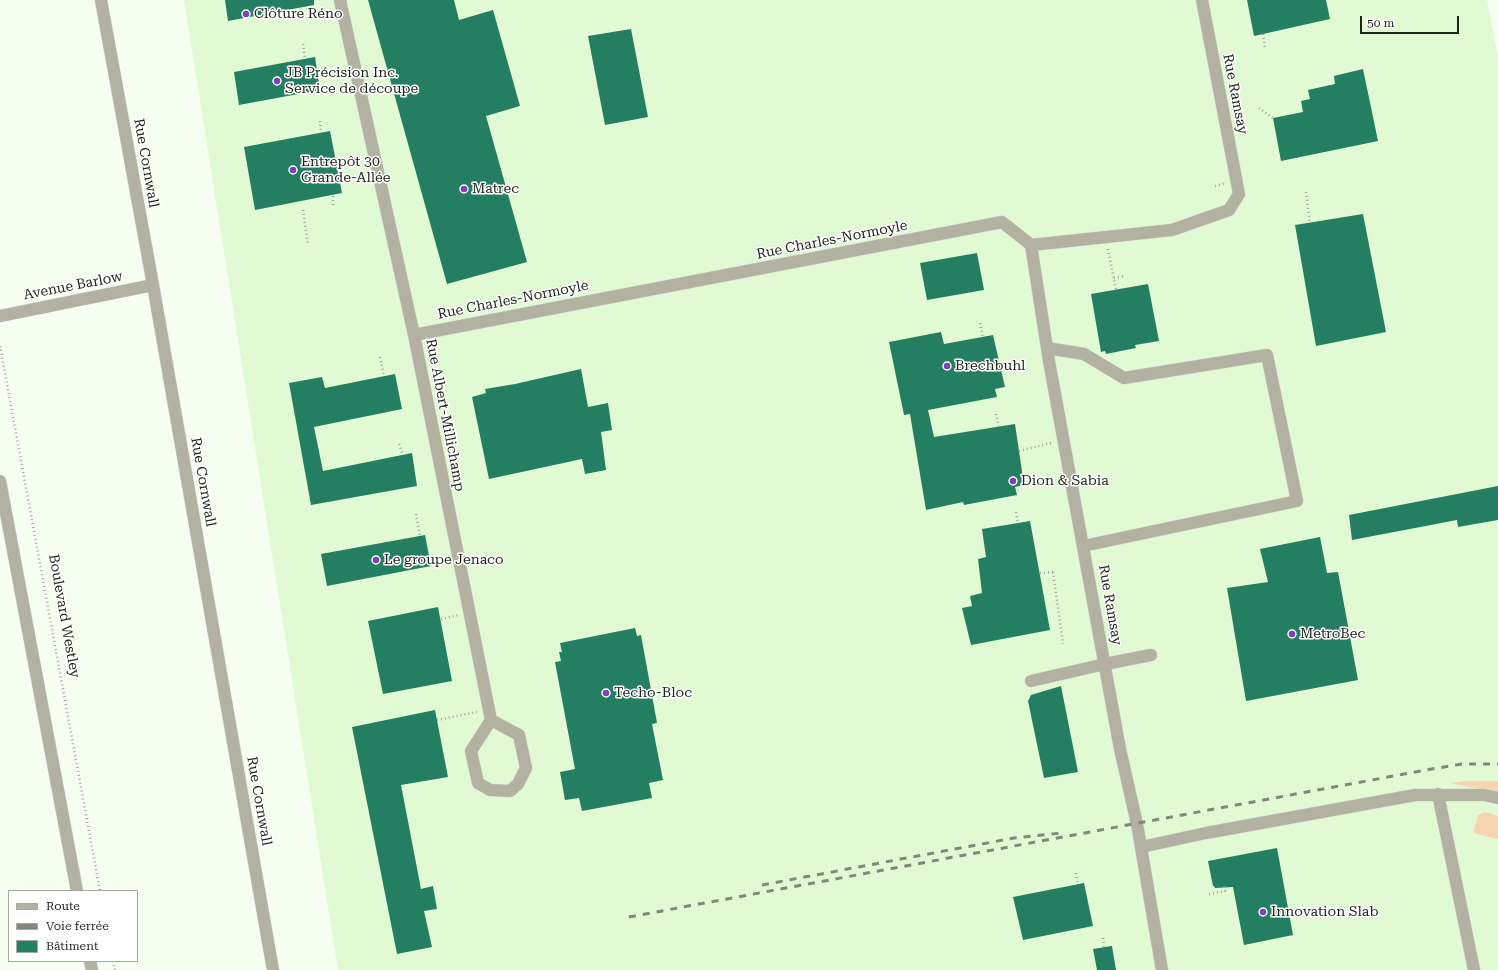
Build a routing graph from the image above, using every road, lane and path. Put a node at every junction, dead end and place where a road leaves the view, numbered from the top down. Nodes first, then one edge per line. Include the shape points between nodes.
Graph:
1 (101, 0) edge
2 (340, 0) edge
3 (1202, 0) edge
4 (1263, 34) dead end
5 (303, 44) dead end
6 (1266, 48) dead end
7 (305, 58) dead end
8 (393, 89) dead end
9 (361, 96) junction
10 (1259, 108) dead end
11 (1273, 118) dead end
12 (320, 121) dead end
13 (321, 133) dead end
14 (1306, 192) dead end
15 (333, 195) dead end
16 (333, 204) dead end
17 (303, 210) dead end
18 (1310, 222) dead end
19 (1106, 237) junction
20 (308, 245) dead end
21 (1031, 245) junction
22 (1124, 276) dead end
23 (1114, 278) junction
24 (153, 285) junction
25 (1116, 290) dead end
26 (0, 316) edge
27 (980, 323) dead end
28 (414, 335) junction
29 (982, 337) dead end
30 (0, 346) edge
31 (1046, 348) junction
32 (380, 357) dead end
33 (384, 376) dead end
34 (996, 414) dead end
35 (999, 427) dead end
36 (1064, 440) junction
37 (399, 444) dead end
38 (1019, 451) dead end
39 (403, 455) dead end
40 (0, 482) edge
41 (1016, 512) dead end
42 (416, 514) dead end
43 (1018, 523) dead end
44 (420, 536) dead end
45 (1083, 546) junction
46 (1040, 573) dead end
47 (469, 612) junction
48 (441, 619) dead end
49 (1063, 644) dead end
50 (1151, 655) dead end
51 (1105, 664) junction
52 (1031, 681) dead end
53 (490, 714) junction
54 (436, 720) dead end
55 (1438, 794) junction
56 (1498, 798) edge
57 (1141, 847) junction
58 (1076, 873) dead end
59 (1078, 884) dead end
60 (1224, 885) dead end
61 (77, 890) edge
62 (100, 890) edge
63 (1210, 894) dead end
64 (1103, 938) dead end
65 (1104, 947) dead end
66 (274, 970) edge
67 (1162, 970) edge
68 (1474, 970) edge

1 - 24 street, Rue Cornwall
2 - 9 street, Rue Albert-Millichamp
3 - 19 street, Rue Ramsay via 1239,194 1229,210 1172,230
4 - 6 path
5 - 7 path
8 - 9 path
9 - 28 street, Rue Albert-Millichamp
10 - 11 path
12 - 13 path
14 - 18 path
15 - 16 path
17 - 20 path
19 - 21 street
19 - 23 path
21 - 28 street, Rue Charles-Normoyle via 1002,222
21 - 31 street, Rue Ramsay
22 - 23 path
23 - 25 path
24 - 26 street, Avenue Barlow
24 - 66 street, Rue Cornwall
27 - 29 path
28 - 47 street, Rue Albert-Millichamp
30 - 62 path, Boulevard Westley
31 - 36 street, Rue Ramsay
31 - 45 street via 1084,354 1124,378 1267,355 1297,501
32 - 33 path
34 - 35 path
36 - 38 path
36 - 45 street, Rue Ramsay
37 - 39 path
40 - 61 street
41 - 43 path
42 - 44 path
45 - 51 street, Rue Ramsay
46 - 49 path via 1054,572
47 - 48 path
47 - 53 street, Rue Albert-Millichamp
50 - 51 street
51 - 52 street
51 - 57 street, Rue Ramsay
53 - 53 street via 471,751 478,783 490,790 510,791 518,784 526,768 519,735
53 - 54 path
55 - 56 street via 1484,795
55 - 57 street via 1412,796
55 - 68 street
57 - 67 street, Rue Ramsay
58 - 59 path
60 - 63 path via 1225,891
64 - 65 path

